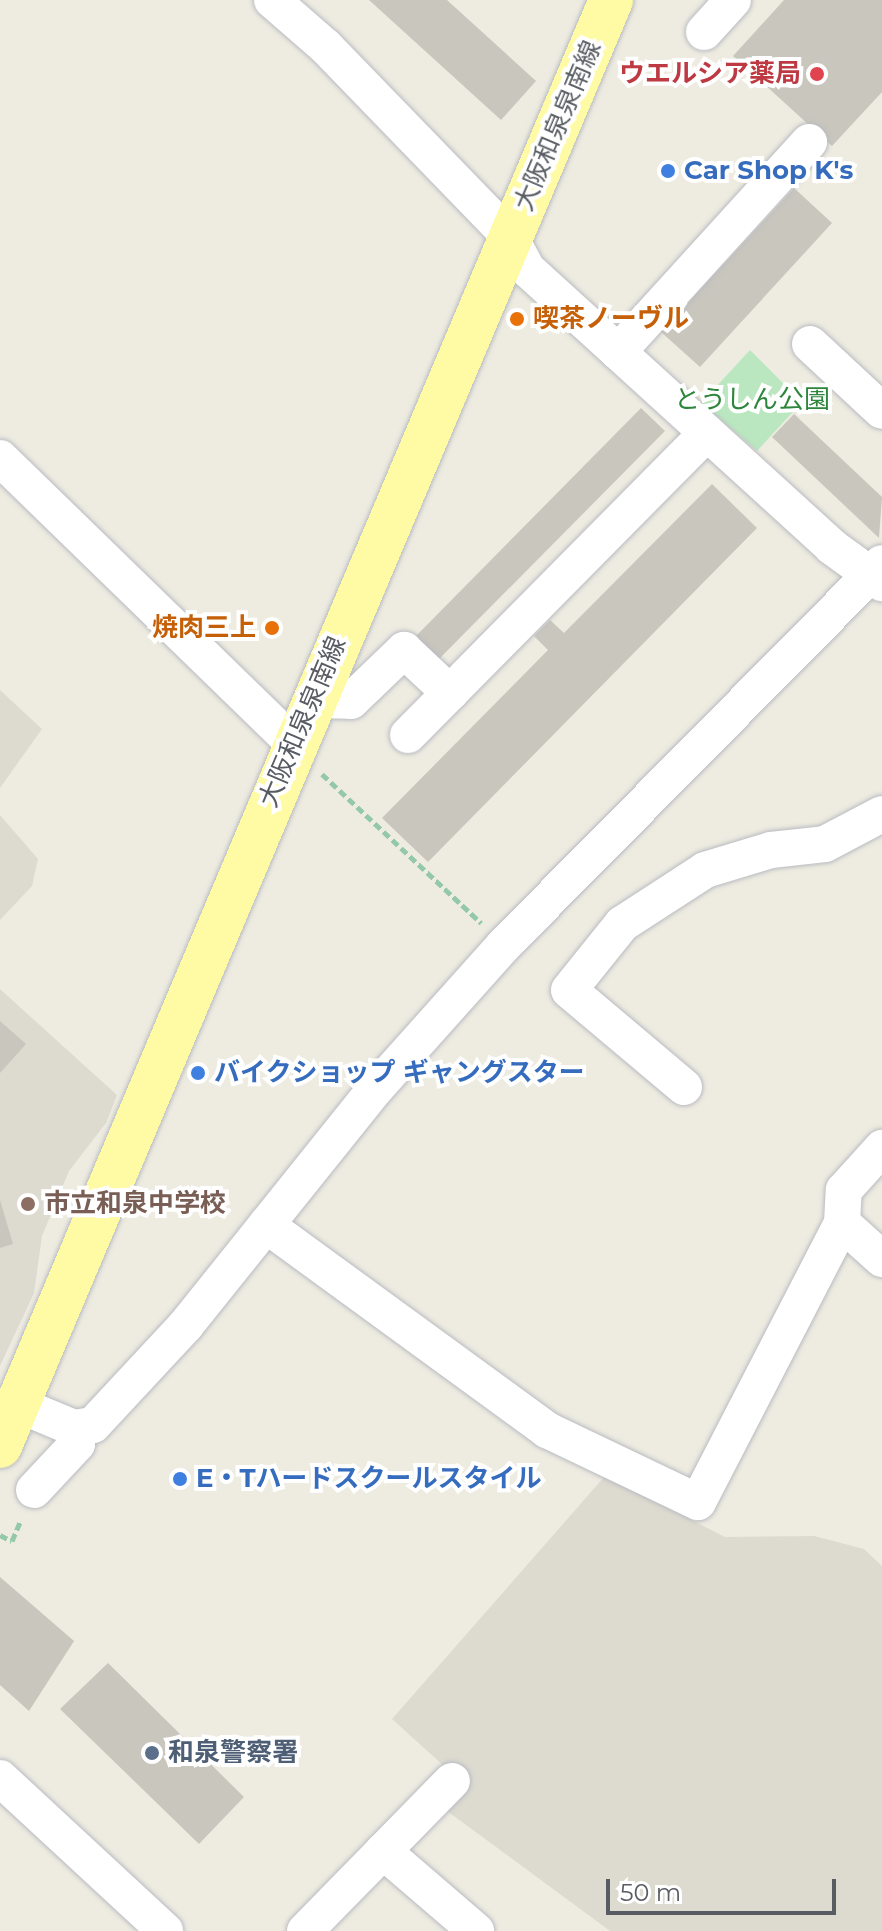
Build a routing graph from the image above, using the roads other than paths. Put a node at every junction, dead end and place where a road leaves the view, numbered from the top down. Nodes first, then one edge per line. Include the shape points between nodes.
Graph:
1 (272, 0) edge
2 (611, 0) edge
3 (733, 0) edge
4 (704, 32) dead end
5 (809, 142) dead end
6 (510, 237) junction
7 (810, 344) dead end
8 (618, 352) junction
9 (882, 411) edge
10 (707, 433) junction
11 (0, 458) edge
12 (879, 573) edge
13 (450, 693) junction
14 (312, 700) junction
15 (408, 735) dead end
16 (294, 744) junction
17 (882, 814) edge
18 (684, 1087) dead end
19 (882, 1148) edge
20 (842, 1223) junction
21 (266, 1225) junction
22 (882, 1259) edge
23 (19, 1405) junction
24 (74, 1428) junction
25 (0, 1446) edge
26 (34, 1490) dead end
27 (0, 1778) edge
28 (452, 1781) dead end
29 (383, 1851) junction
30 (165, 1931) edge
31 (305, 1931) edge
32 (476, 1931) edge

1 - 6 street via 325,46
2 - 6 main road, 大阪和泉泉南線
3 - 4 street
5 - 8 street
6 - 8 street via 527,269
6 - 14 main road, 大阪和泉泉南線
7 - 9 street via 849,360
8 - 10 street
10 - 12 street via 832,547
10 - 13 street
11 - 16 street
12 - 21 street via 504,945 377,1087
13 - 14 street via 404,650 351,701
13 - 15 street
14 - 16 main road, 大阪和泉泉南線
16 - 23 main road, 大阪和泉泉南線
17 - 18 street via 825,844 771,850 705,870 622,924 569,990
19 - 20 street via 844,1190
20 - 21 street via 698,1502 547,1430
20 - 22 street
21 - 24 street via 186,1325 93,1425
23 - 24 street
23 - 25 main road, 大阪和泉泉南線
24 - 26 street via 77,1444
27 - 30 street
28 - 29 street
29 - 31 street
29 - 32 street

